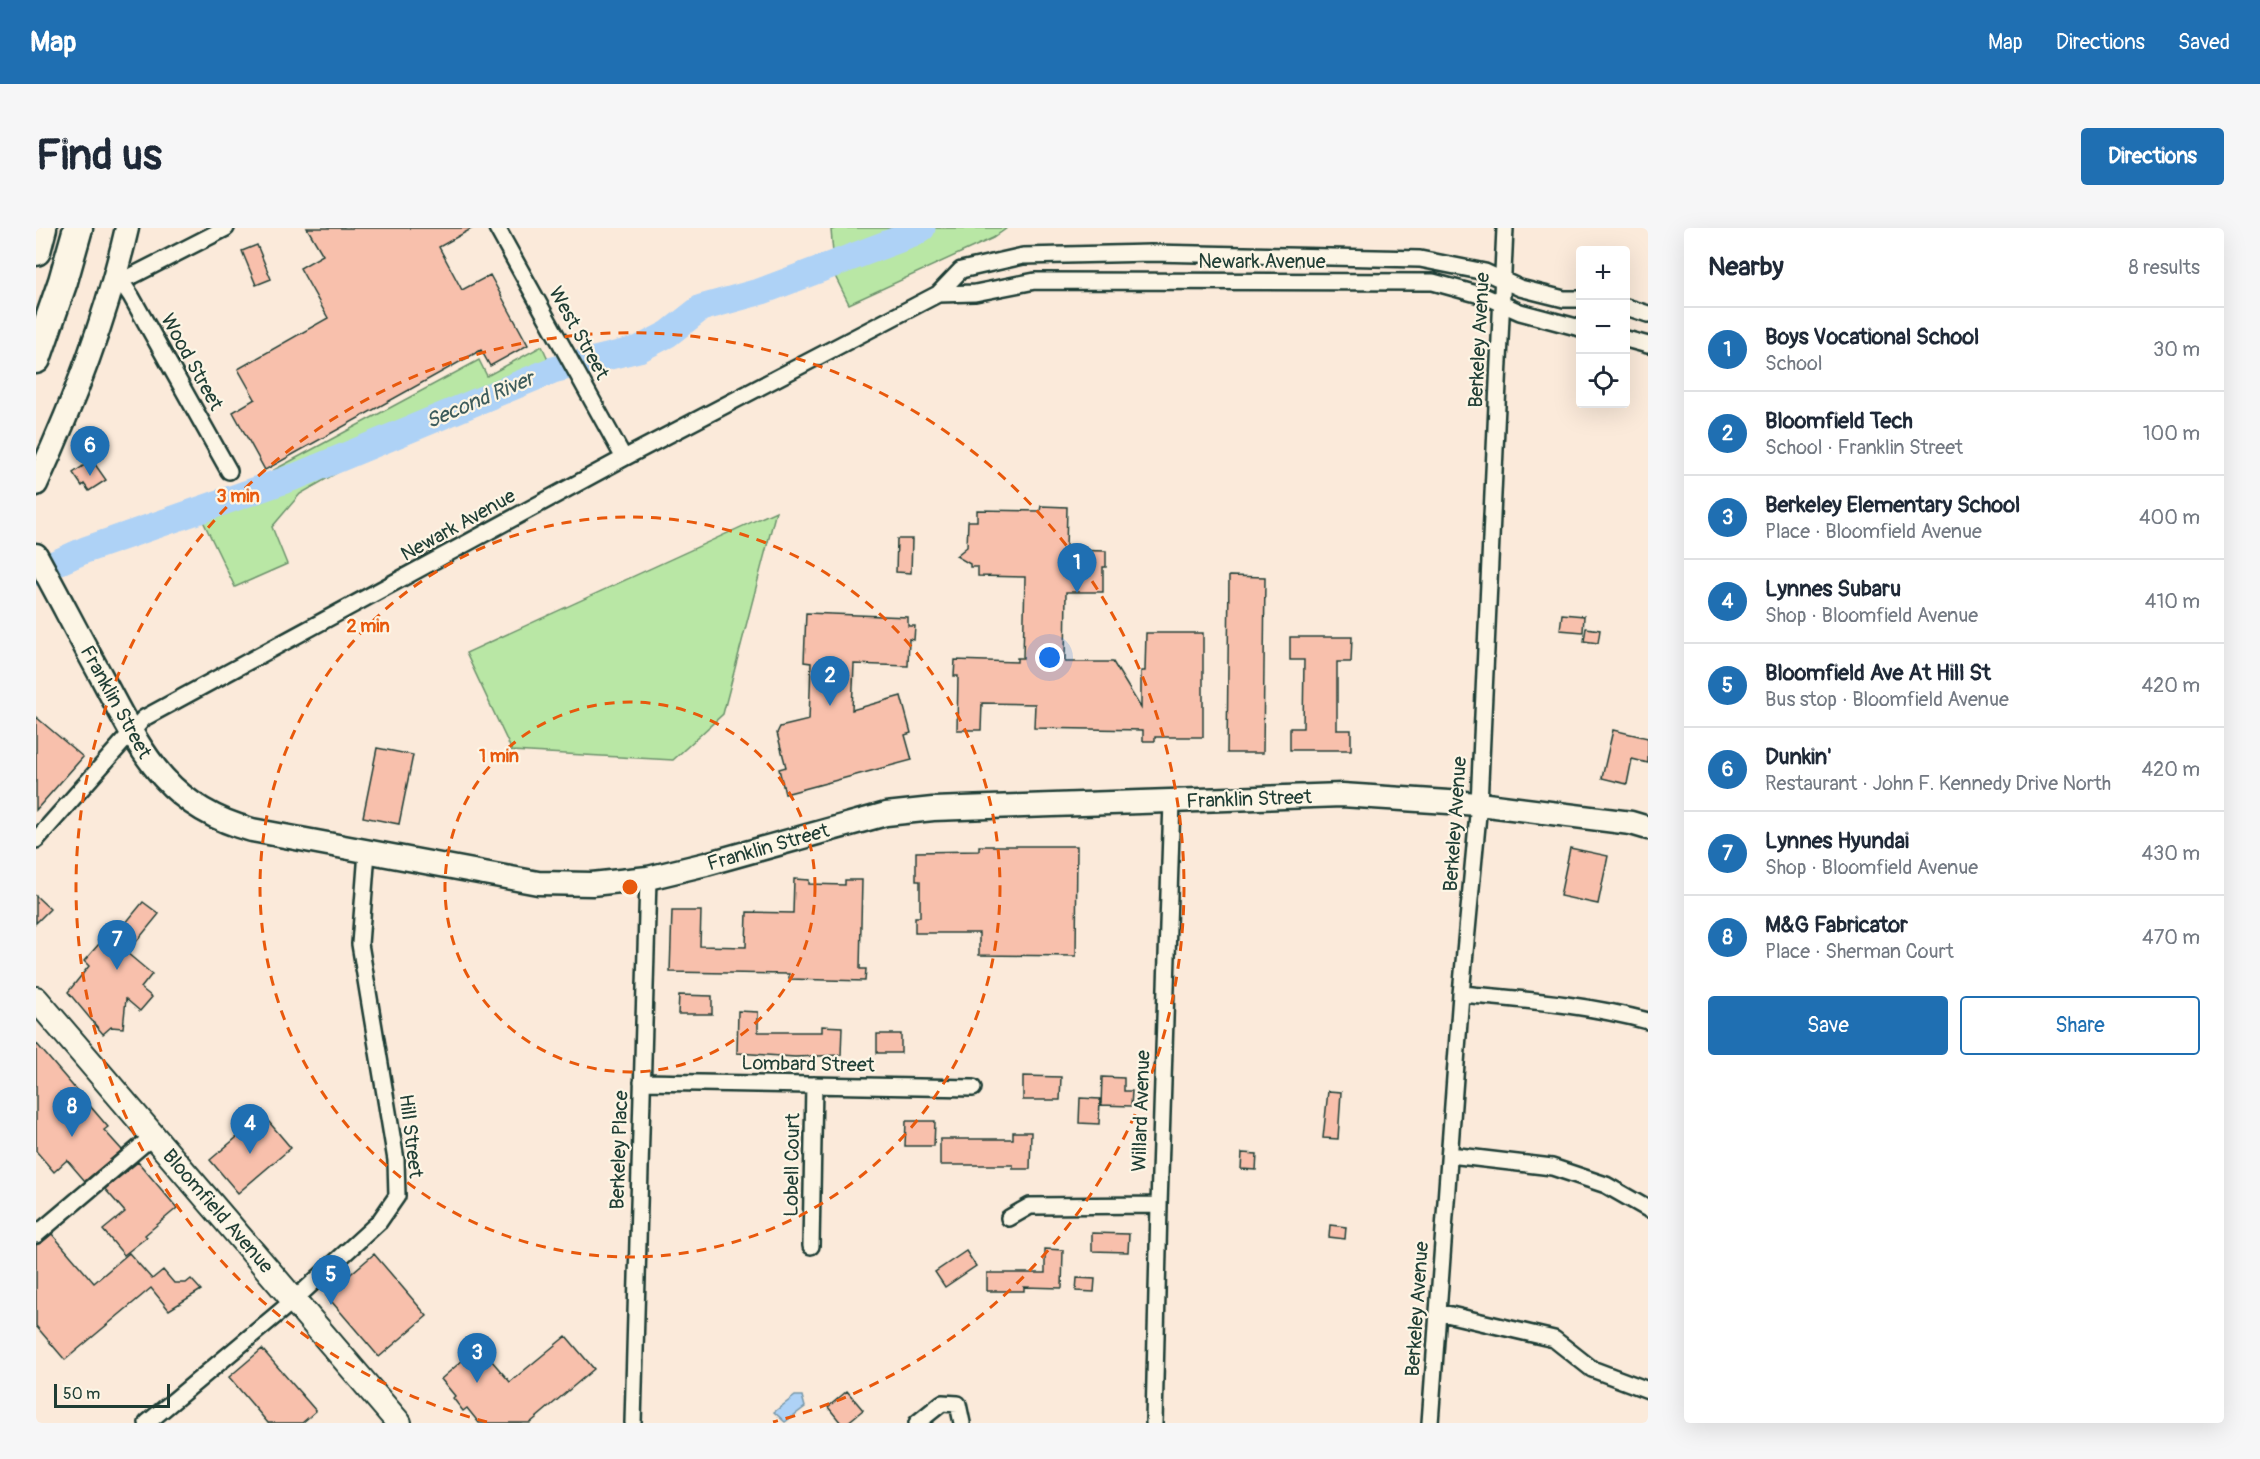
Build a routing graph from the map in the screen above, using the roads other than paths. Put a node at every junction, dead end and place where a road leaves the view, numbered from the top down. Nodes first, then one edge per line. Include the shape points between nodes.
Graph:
1 (42, 228) edge
2 (78, 228) edge
3 (127, 228) edge
4 (226, 228) edge
5 (497, 228) edge
6 (1505, 228) edge
7 (36, 251) edge
8 (114, 278) junction
9 (1503, 280) junction
10 (938, 294) junction
11 (1576, 299) edge
12 (1502, 304) junction
13 (1630, 309) edge
14 (1648, 314) edge
15 (1576, 327) edge
16 (1630, 340) edge
17 (1648, 345) edge
18 (36, 359) edge
19 (624, 458) junction
20 (229, 471) dead end
21 (36, 484) edge
22 (36, 555) edge
23 (130, 732) junction
24 (1172, 801) junction
25 (1479, 804) junction
26 (1648, 828) edge
27 (36, 840) edge
28 (367, 852) junction
29 (648, 878) junction
30 (1461, 994) junction
31 (36, 999) edge
32 (1648, 1021) edge
33 (642, 1082) junction
34 (814, 1085) junction
35 (973, 1088) dead end
36 (153, 1136) junction
37 (1449, 1155) junction
38 (1159, 1205) junction
39 (1648, 1209) edge
40 (1008, 1218) dead end
41 (36, 1235) edge
42 (811, 1246) dead end
43 (294, 1300) junction
44 (1438, 1312) junction
45 (1648, 1390) edge
46 (147, 1423) edge
47 (399, 1423) edge
48 (633, 1423) edge
49 (917, 1423) edge
50 (962, 1423) edge
51 (1154, 1423) edge
52 (1430, 1423) edge

1 - 7 highway
2 - 18 highway
3 - 8 main road
4 - 8 street via 134,275
5 - 19 street, West Street
6 - 9 street, Berkeley Avenue
8 - 20 street, Wood Street via 132,296
8 - 21 main road via 75,390
9 - 10 street, Newark Avenue via 1485,272 1420,259 1151,253 1023,256 961,270
9 - 11 street, Newark Avenue via 1520,288
9 - 12 street, Berkeley Avenue
10 - 12 street, Newark Avenue via 975,293 1035,280 1433,282
10 - 19 street, Newark Avenue
12 - 15 street, Newark Avenue
12 - 25 street, Berkeley Avenue
13 - 14 street
16 - 17 street
19 - 23 street, Newark Avenue via 165,705
22 - 23 main road, Franklin Street
23 - 27 street, Newark Avenue
23 - 28 main road, Franklin Street via 165,780 209,814 252,830
24 - 25 main road, Franklin Street via 1342,795
24 - 29 main road, Franklin Street via 886,814
24 - 38 street, Willard Avenue
25 - 26 main road, Franklin Street
25 - 30 street, Berkeley Avenue
28 - 29 main road, Franklin Street via 538,883 591,884
28 - 43 street, Hill Street via 360,944 396,1160 397,1196 379,1222
29 - 33 street, Berkeley Place
30 - 32 street via 1556,1002
30 - 37 street, Berkeley Avenue
31 - 36 main road, Bloomfield Avenue
33 - 34 street, Lombard Street
33 - 48 street, Berkeley Place
34 - 35 street, Lombard Street
34 - 42 street, Lobell Court
36 - 41 street
36 - 43 main road, Bloomfield Avenue
37 - 39 street via 1551,1167 1606,1185
37 - 44 street, Berkeley Avenue
38 - 40 street via 1030,1206
38 - 51 street, Willard Avenue
43 - 46 street, Hill Street
43 - 47 main road, Bloomfield Avenue
44 - 45 street via 1554,1339 1592,1369
44 - 52 street, Berkeley Avenue
49 - 50 street via 942,1403 958,1404

